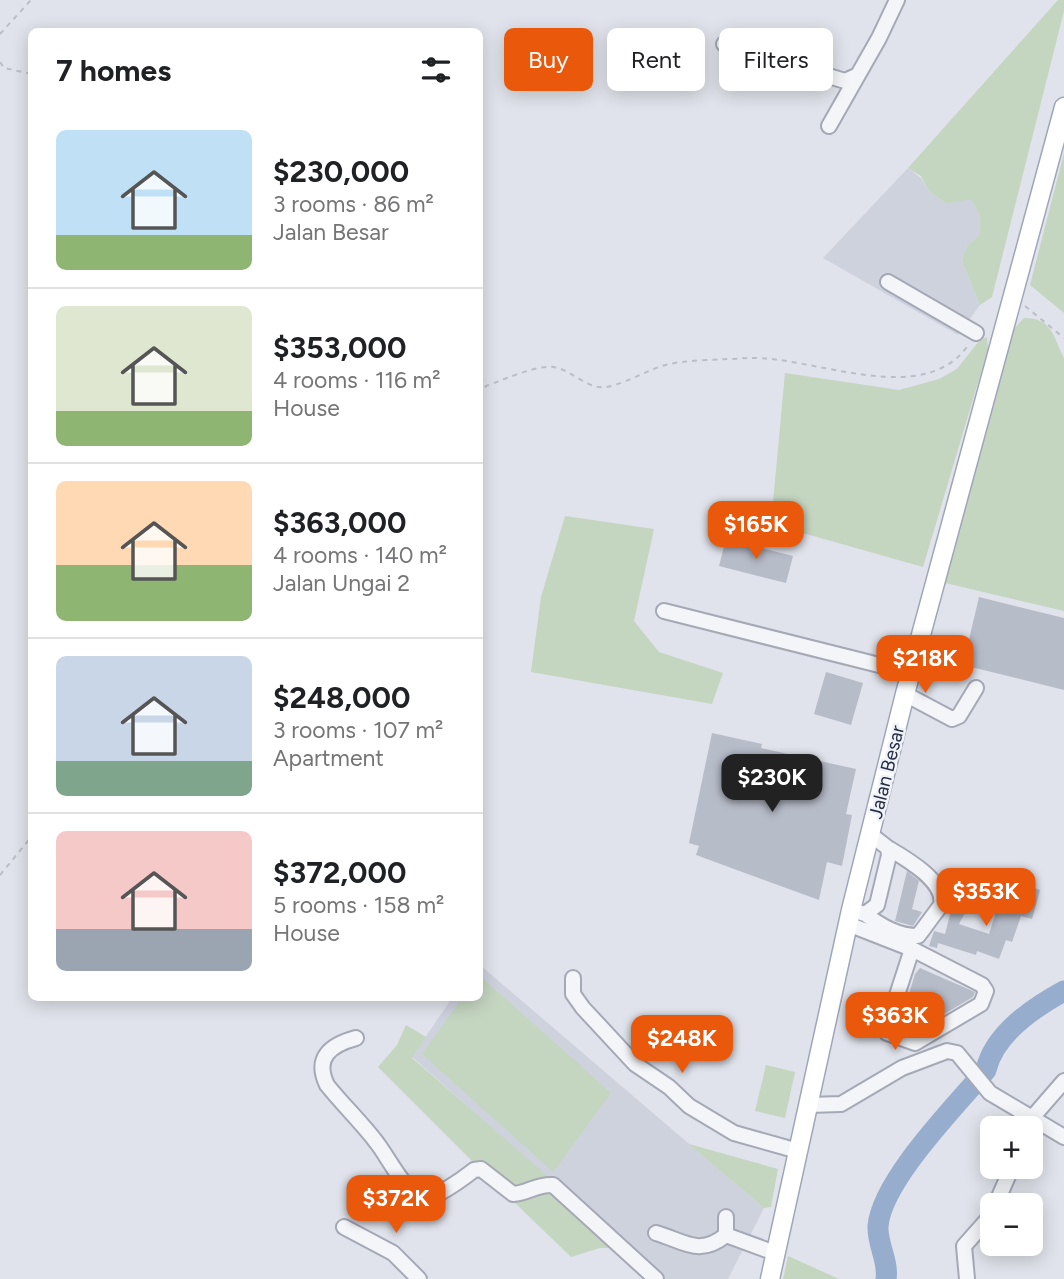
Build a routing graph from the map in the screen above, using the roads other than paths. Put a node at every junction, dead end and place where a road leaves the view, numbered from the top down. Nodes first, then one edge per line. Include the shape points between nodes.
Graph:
1 (897, 0) edge
2 (858, 75) junction
3 (833, 77) edge
4 (1064, 107) edge
5 (829, 126) dead end
6 (888, 282) dead end
7 (976, 333) road end
8 (664, 611) dead end
9 (911, 673) junction
10 (976, 688) dead end
11 (905, 694) junction
12 (870, 834) junction
13 (888, 848) junction
14 (855, 916) junction
15 (912, 950) junction
16 (573, 978) dead end
17 (356, 1038) dead end
18 (1064, 1080) edge
19 (808, 1105) junction
20 (1019, 1116) edge
21 (1035, 1116) edge
22 (1043, 1129) edge
23 (1064, 1137) edge
24 (798, 1151) junction
25 (726, 1217) dead end
26 (344, 1227) dead end
27 (980, 1228) edge
28 (656, 1233) dead end
29 (726, 1235) junction
30 (775, 1253) junction
31 (650, 1277) edge
32 (419, 1279) edge
33 (770, 1279) edge
34 (967, 1279) edge

1 - 2 street
2 - 3 street via 845,81
2 - 5 street
4 - 9 main road, Jalan Besar
6 - 7 street
8 - 9 street
9 - 11 main road, Jalan Besar
10 - 11 street via 959,716 951,719
11 - 12 main road, Jalan Besar
12 - 13 street
12 - 14 main road, Jalan Besar
13 - 14 street via 877,905
13 - 14 street via 920,868 939,890 941,905 918,936
14 - 15 street
14 - 19 main road, Jalan Besar
15 - 15 street via 986,991 981,1004 915,1043 886,1029
16 - 24 street via 573,994 583,1008 635,1064 689,1106 734,1133
17 - 31 street via 325,1056 321,1074 421,1198 430,1198 481,1169 513,1194 553,1185
18 - 21 street
19 - 20 street via 841,1104 902,1068 947,1051 957,1053 990,1093
19 - 24 main road, Jalan Besar
22 - 23 street
24 - 30 main road, Jalan Besar
25 - 29 street
26 - 32 street via 393,1253
27 - 34 street via 964,1246
28 - 29 street via 701,1247
29 - 30 street
30 - 33 main road, Jalan Besar

